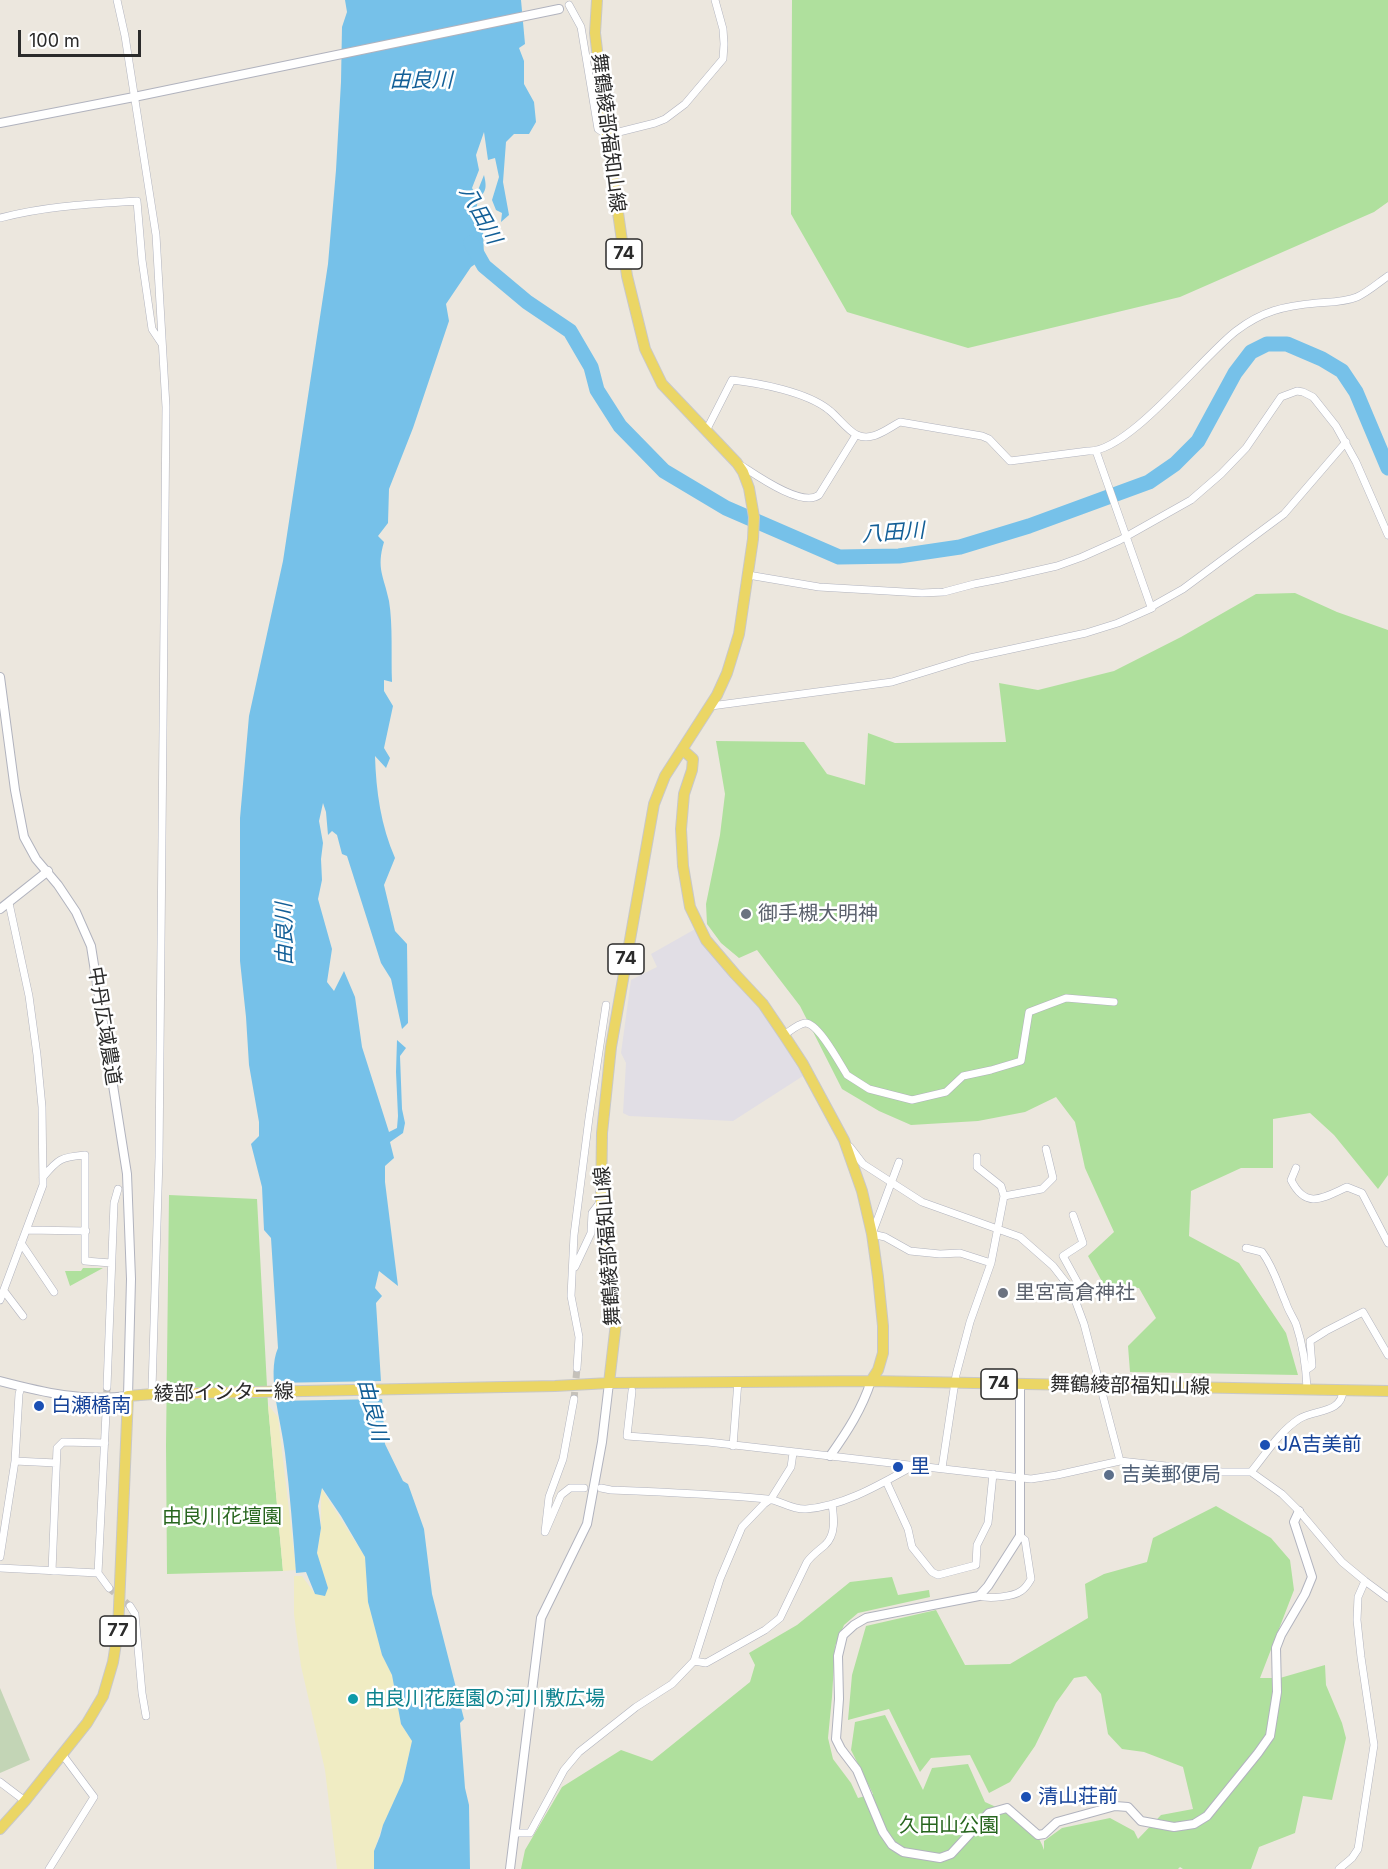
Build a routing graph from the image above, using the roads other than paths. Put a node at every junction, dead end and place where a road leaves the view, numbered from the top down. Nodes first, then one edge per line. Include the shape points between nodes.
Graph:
1 (117, 0) edge
2 (597, 0) edge
3 (715, 0) edge
4 (569, 2) edge
5 (559, 9) joint
6 (136, 97) junction
7 (0, 123) edge
8 (607, 135) junction
9 (0, 218) edge
10 (1388, 276) edge
11 (163, 346) junction
12 (706, 431) junction
13 (856, 435) junction
14 (1346, 442) junction
15 (1096, 451) junction
16 (740, 467) junction
17 (1388, 535) edge
18 (1126, 536) junction
19 (748, 576) junction
20 (1151, 607) junction
21 (0, 677) edge
22 (711, 706) junction
23 (683, 750) junction
24 (48, 871) junction
25 (9, 903) junction
26 (0, 909) edge
27 (1114, 1002) dead end
28 (606, 1005) dead end
29 (784, 1035) junction
30 (844, 1140) junction
31 (1046, 1149) dead end
32 (977, 1157) dead end
33 (899, 1162) dead end
34 (1296, 1168) dead end
35 (43, 1177) junction
36 (892, 1183) junction
37 (118, 1189) dead end
38 (1004, 1197) junction
39 (601, 1201) junction
40 (1073, 1215) dead end
41 (996, 1228) junction
42 (27, 1230) junction
43 (86, 1231) junction
44 (872, 1234) junction
45 (21, 1243) junction
46 (1388, 1243) edge
47 (1246, 1248) dead end
48 (111, 1263) junction
49 (991, 1263) junction
50 (572, 1271) junction
51 (1071, 1289) junction
52 (4, 1291) junction
53 (54, 1292) dead end
54 (0, 1300) edge
55 (23, 1316) dead end
56 (1388, 1355) edge
57 (577, 1368) tunnel mouth
58 (1306, 1370) junction
59 (0, 1380) edge
60 (738, 1381) junction
61 (871, 1381) junction
62 (609, 1383) junction
63 (955, 1383) junction
64 (1020, 1385) junction
65 (21, 1386) junction
66 (1101, 1386) junction
67 (107, 1387) tunnel mouth
68 (1307, 1388) junction
69 (1343, 1390) junction
70 (156, 1391) junction
71 (632, 1391) dead end
72 (1388, 1391) edge
73 (128, 1396) junction
74 (574, 1399) tunnel mouth
75 (106, 1413) tunnel mouth
76 (105, 1443) junction
77 (733, 1446) junction
78 (793, 1453) junction
79 (830, 1456) junction
80 (15, 1461) junction
81 (1120, 1461) junction
82 (56, 1463) junction
83 (915, 1465) junction
84 (942, 1468) junction
85 (1251, 1472) junction
86 (993, 1474) junction
87 (1019, 1477) junction
88 (886, 1481) junction
89 (584, 1488) dead end
90 (601, 1488) dead end
91 (771, 1499) junction
92 (832, 1504) junction
93 (1299, 1511) junction
94 (1020, 1536) junction
95 (0, 1557) edge
96 (0, 1568) edge
97 (52, 1571) junction
98 (98, 1573) junction
99 (1365, 1581) junction
100 (109, 1588) tunnel mouth
101 (979, 1596) junction
102 (1388, 1598) edge
103 (130, 1606) tunnel mouth
104 (694, 1661) junction
105 (146, 1716) dead end
106 (62, 1754) junction
107 (0, 1782) edge
108 (25, 1801) junction
109 (0, 1829) edge
110 (515, 1833) junction
111 (49, 1869) edge
112 (510, 1869) edge
113 (1339, 1869) edge

1 - 6 street
2 - 8 main road, 舞鶴綾部福知山線 / 74 via 595,33
3 - 8 street via 723,29 723,59 685,104 665,119
4 - 5 street
4 - 8 street via 581,27 598,129
5 - 6 street
6 - 7 street
6 - 11 street via 156,235
8 - 12 main road, 舞鶴綾部福知山線 / 74 via 627,276 645,349 662,384
9 - 11 street via 60,206 137,201 152,329
10 - 15 street via 1357,297 1270,310 1251,319 1215,349 1149,417
11 - 70 street via 166,539
12 - 13 street via 732,380 799,395 828,408
12 - 16 main road, 舞鶴綾部福知山線 / 74
13 - 15 street via 878,435 900,422 982,436 1010,461
13 - 16 street via 815,498 771,486
14 - 17 street
14 - 18 street via 1313,398 1303,392 1290,393 1281,397 1246,448 1201,492
14 - 20 street via 1284,514 1183,589
15 - 18 street
16 - 19 main road, 舞鶴綾部福知山線 / 74 via 753,501
18 - 19 street via 1057,566 944,592 833,588
18 - 20 street
19 - 22 main road, 舞鶴綾部福知山線 / 74 via 739,634
20 - 22 street via 1086,633 970,658 892,682
21 - 24 street, 中丹広域農道 via 24,837
22 - 23 main road, 舞鶴綾部福知山線 / 74
23 - 29 main road via 693,759 681,829 690,907 706,940 763,1004
23 - 39 main road, 舞鶴綾部福知山線 / 74 via 665,776 654,804 645,849 611,1047 602,1133
24 - 25 street
24 - 73 street, 中丹広域農道 via 76,912 91,946 125,1155 131,1279
25 - 26 street
25 - 35 street via 37,1055
27 - 29 street via 1066,998 1029,1011 1021,1061 963,1076 946,1092 912,1100 868,1089 850,1078 818,1030 809,1023 802,1023
28 - 50 street
29 - 30 main road
30 - 36 street via 863,1164
30 - 44 main road
31 - 38 street via 1053,1178 1042,1189
32 - 38 street via 977,1167 1001,1186
33 - 36 street
34 - 46 street via 1291,1180 1304,1197 1312,1200 1347,1187 1362,1193
35 - 42 street
35 - 43 street via 56,1161 85,1155
36 - 41 street via 922,1202
36 - 44 street
37 - 48 street
38 - 41 street
39 - 50 street via 592,1213 591,1233
39 - 62 main road, 舞鶴綾部福知山線 / 74 via 616,1323
40 - 51 street via 1083,1243 1063,1256 1080,1287
41 - 49 street
41 - 51 street via 1020,1237 1053,1266
42 - 43 street
42 - 45 street
43 - 48 street via 85,1261
44 - 49 street via 910,1251 960,1253
44 - 61 main road via 883,1353
45 - 52 street
45 - 53 street
47 - 58 street via 1262,1252 1272,1268 1295,1323
48 - 67 street
49 - 63 street via 970,1322
50 - 57 street via 571,1296 579,1337
51 - 66 street
52 - 54 street
52 - 55 street
56 - 58 street via 1363,1312 1310,1341 1312,1366
58 - 68 street
59 - 65 street
60 - 61 main road, 舞鶴綾部福知山線 / 74
60 - 62 main road, 舞鶴綾部福知山線 / 74
60 - 77 street
61 - 63 main road, 舞鶴綾部福知山線 / 74
61 - 79 street via 864,1402
62 - 70 main road, 綾部インター線
62 - 110 street via 587,1524 541,1618
63 - 64 main road, 舞鶴綾部福知山線 / 74
63 - 84 street
64 - 66 main road, 舞鶴綾部福知山線 / 74
64 - 87 street
65 - 73 street via 74,1398
65 - 80 street
66 - 68 main road, 舞鶴綾部福知山線 / 74
66 - 81 street
68 - 69 main road, 舞鶴綾部福知山線 / 74
69 - 72 main road, 舞鶴綾部福知山線 / 74
69 - 85 street via 1334,1408 1301,1418 1281,1435
70 - 73 main road, 綾部インター線
71 - 77 street via 627,1436
73 - 106 main road, 綾部インター線 / 77 via 118,1630 113,1662 103,1696
74 - 89 street via 563,1459 549,1497 545,1532 561,1494 570,1488
75 - 76 street
76 - 82 street via 63,1442 57,1448
76 - 98 street
77 - 78 street
78 - 79 street
78 - 91 street via 791,1467
79 - 83 street
80 - 82 street
80 - 95 street
81 - 85 street
81 - 87 street via 1057,1475
82 - 97 street
83 - 84 street
83 - 88 street
84 - 86 street
85 - 93 street
86 - 87 street
86 - 88 street via 988,1523 977,1545 976,1565 938,1575 912,1547
87 - 94 street
88 - 92 street
90 - 91 street
91 - 92 street via 805,1509
91 - 104 street via 742,1527 720,1579
92 - 104 street via 832,1535 807,1562 780,1618 706,1663
93 - 99 street via 1342,1562
93 - 101 street via 1294,1522 1312,1577 1276,1648 1277,1692 1270,1736 1207,1816 1194,1824 1150,1824 1141,1821 1128,1807 1115,1806 1058,1822 1038,1835 1006,1808 989,1813 951,1854 940,1858 903,1852 892,1845 857,1770 836,1739 838,1656 843,1635 866,1618
94 - 101 street
94 - 101 street via 1026,1540 1031,1579 1018,1593 987,1599
96 - 97 street
97 - 98 street
98 - 100 street
99 - 102 street
99 - 113 street via 1357,1620 1374,1745 1358,1849
103 - 105 street via 135,1614
104 - 110 street via 672,1684 579,1752 564,1770 530,1833
106 - 108 main road, 綾部インター線 / 77
106 - 111 street via 94,1797
107 - 108 street
108 - 109 main road, 綾部インター線 / 77
110 - 112 street

